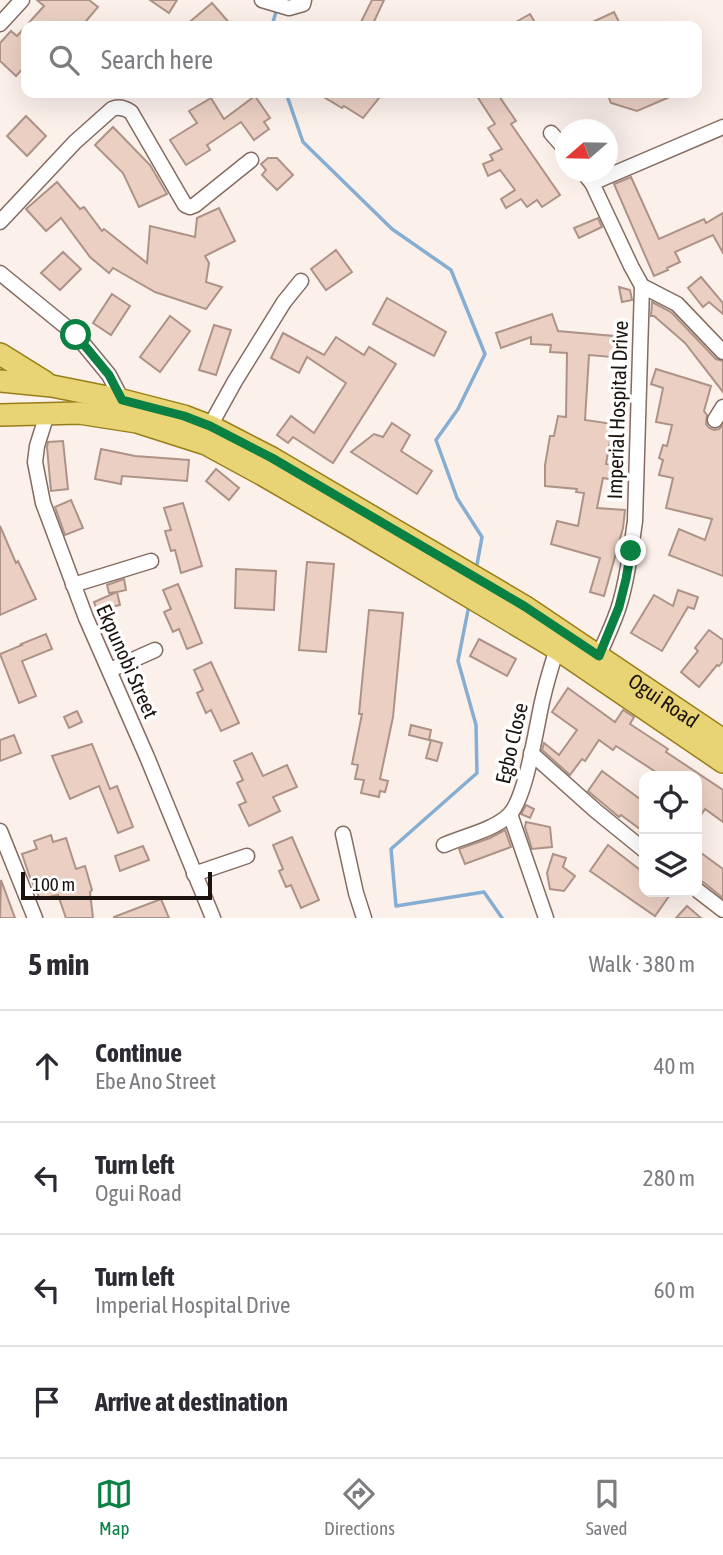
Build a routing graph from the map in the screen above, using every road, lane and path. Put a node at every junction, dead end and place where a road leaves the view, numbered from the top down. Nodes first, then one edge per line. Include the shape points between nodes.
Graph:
1 (22, 0) edge
2 (304, 0) edge
3 (265, 1) edge
4 (0, 24) edge
5 (723, 127) edge
6 (551, 133) dead end
7 (555, 138) edge
8 (251, 160) dead end
9 (618, 166) edge
10 (590, 182) edge
11 (0, 222) edge
12 (0, 273) edge
13 (301, 281) dead end
14 (642, 286) junction
15 (723, 352) edge
16 (0, 354) edge
17 (0, 381) edge
18 (52, 386) junction
19 (122, 400) junction
20 (47, 414) junction
21 (0, 415) edge
22 (210, 426) junction
23 (151, 561) dead end
24 (73, 585) junction
25 (472, 587) junction
26 (557, 649) junction
27 (155, 650) dead end
28 (599, 656) junction
29 (110, 670) junction
30 (723, 740) edge
31 (531, 753) junction
32 (723, 762) edge
33 (510, 814) junction
34 (0, 831) edge
35 (343, 834) dead end
36 (444, 845) dead end
37 (639, 846) edge
38 (247, 856) dead end
39 (194, 874) junction
40 (702, 894) edge
41 (723, 910) edge
42 (35, 918) edge
43 (213, 918) edge
44 (364, 918) edge
45 (547, 918) edge

1 - 4 street
2 - 3 street via 296,7
5 - 9 street
6 - 7 street
8 - 11 street via 190,207 131,112 116,107 75,142
10 - 14 street
12 - 19 street via 76,335 109,375
13 - 22 street
14 - 15 street via 677,303
14 - 28 street, Imperial Hospital Drive via 635,520 619,607
16 - 18 main road
17 - 18 main road, Ogui Road
18 - 19 main road, Ogui Road
19 - 22 main road, Ogui Road
20 - 21 main road, Ogui Road
20 - 24 street, Ekpunobi Street via 37,446 38,479
20 - 25 main road, Ogui Road via 79,413 137,422 206,444
22 - 25 main road, Ogui Road via 272,458
23 - 24 street
24 - 29 street, Ekpunobi Street
25 - 26 main road, Ogui Road
25 - 28 main road, Ogui Road via 524,606
26 - 31 street, Egbo Close
26 - 32 main road, Ogui Road
27 - 29 street
28 - 30 main road, Ogui Road
29 - 39 street, Ekpunobi Street
31 - 33 street, Egbo Close via 517,807
31 - 37 street
33 - 36 street, Egbo Close via 495,825
33 - 45 street
34 - 42 street
35 - 44 street
38 - 39 street
39 - 43 street, Ekpunobi Street
40 - 41 street

